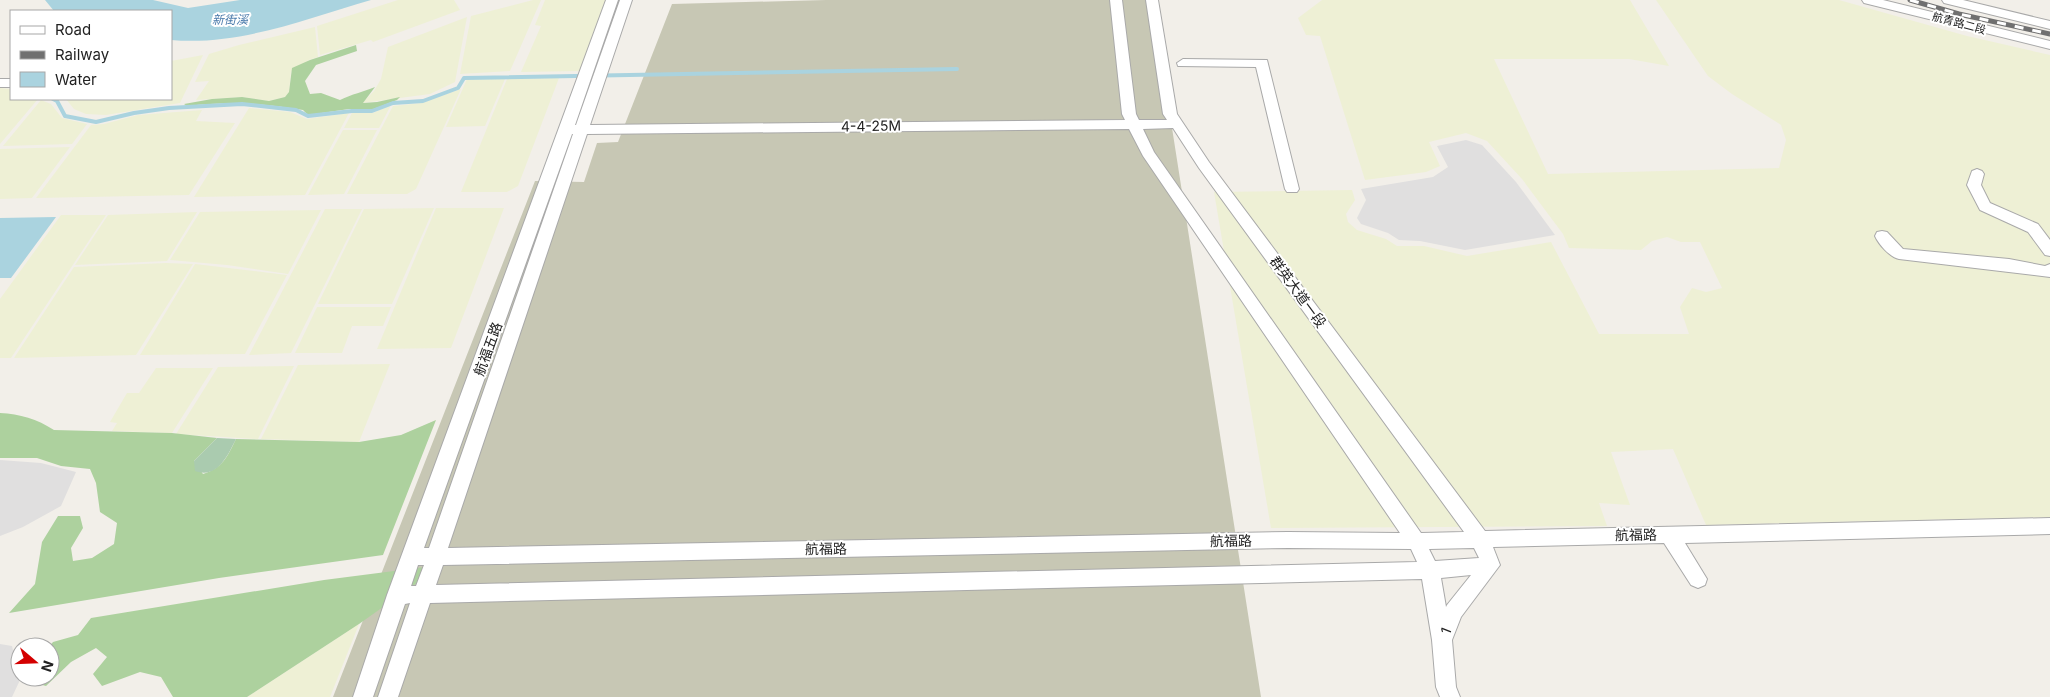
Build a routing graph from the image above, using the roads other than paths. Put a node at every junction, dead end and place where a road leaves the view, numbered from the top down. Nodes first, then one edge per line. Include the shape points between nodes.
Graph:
1 (612, 0) edge
2 (626, 0) edge
3 (1116, 0) edge
4 (1152, 0) edge
5 (1868, 0) edge
6 (1948, 0) edge
7 (2050, 25) edge
8 (2050, 45) edge
9 (1183, 62) dead end
10 (1130, 119) junction
11 (1173, 119) junction
12 (576, 126) junction
13 (1977, 174) dead end
14 (1292, 188) dead end
15 (1882, 236) dead end
16 (2050, 251) edge
17 (2050, 270) edge
18 (2050, 526) edge
19 (1669, 535) junction
20 (1480, 539) junction
21 (1416, 541) junction
22 (412, 556) junction
23 (435, 556) junction
24 (1491, 565) junction
25 (1430, 570) junction
26 (1698, 579) dead end
27 (397, 594) junction
28 (422, 594) junction
29 (1442, 640) junction
30 (362, 697) edge
31 (388, 697) edge
32 (1450, 697) edge

1 - 12 street, 航福五路
2 - 12 street, 航福五路 via 601,74
3 - 10 street
4 - 11 street, 群英大道一段
5 - 8 street, 航青路二段
6 - 7 street, 航青路二段
9 - 14 street via 1262,63
10 - 11 street, 4-4-25M
10 - 12 street, 4-4-25M
10 - 21 street via 1148,152
11 - 20 street, 群英大道一段
12 - 22 street, 航福五路
12 - 23 street, 航福五路
13 - 16 street via 1974,185 1985,206 2033,228
15 - 17 street via 1899,254
18 - 19 street, 航福路
19 - 20 street, 航福路
19 - 26 street
20 - 21 street, 航福路
20 - 24 street, 群英大道一段
21 - 23 street, 航福路 via 1288,540
21 - 25 street
22 - 23 street, 航福路
22 - 27 street, 航福五路
23 - 28 street, 航福五路
24 - 25 street
24 - 29 street, 1 via 1454,611
25 - 28 street
25 - 29 street, 1
27 - 28 street
27 - 30 street, 航福五路
28 - 31 street, 航福五路
29 - 32 street via 1446,687

